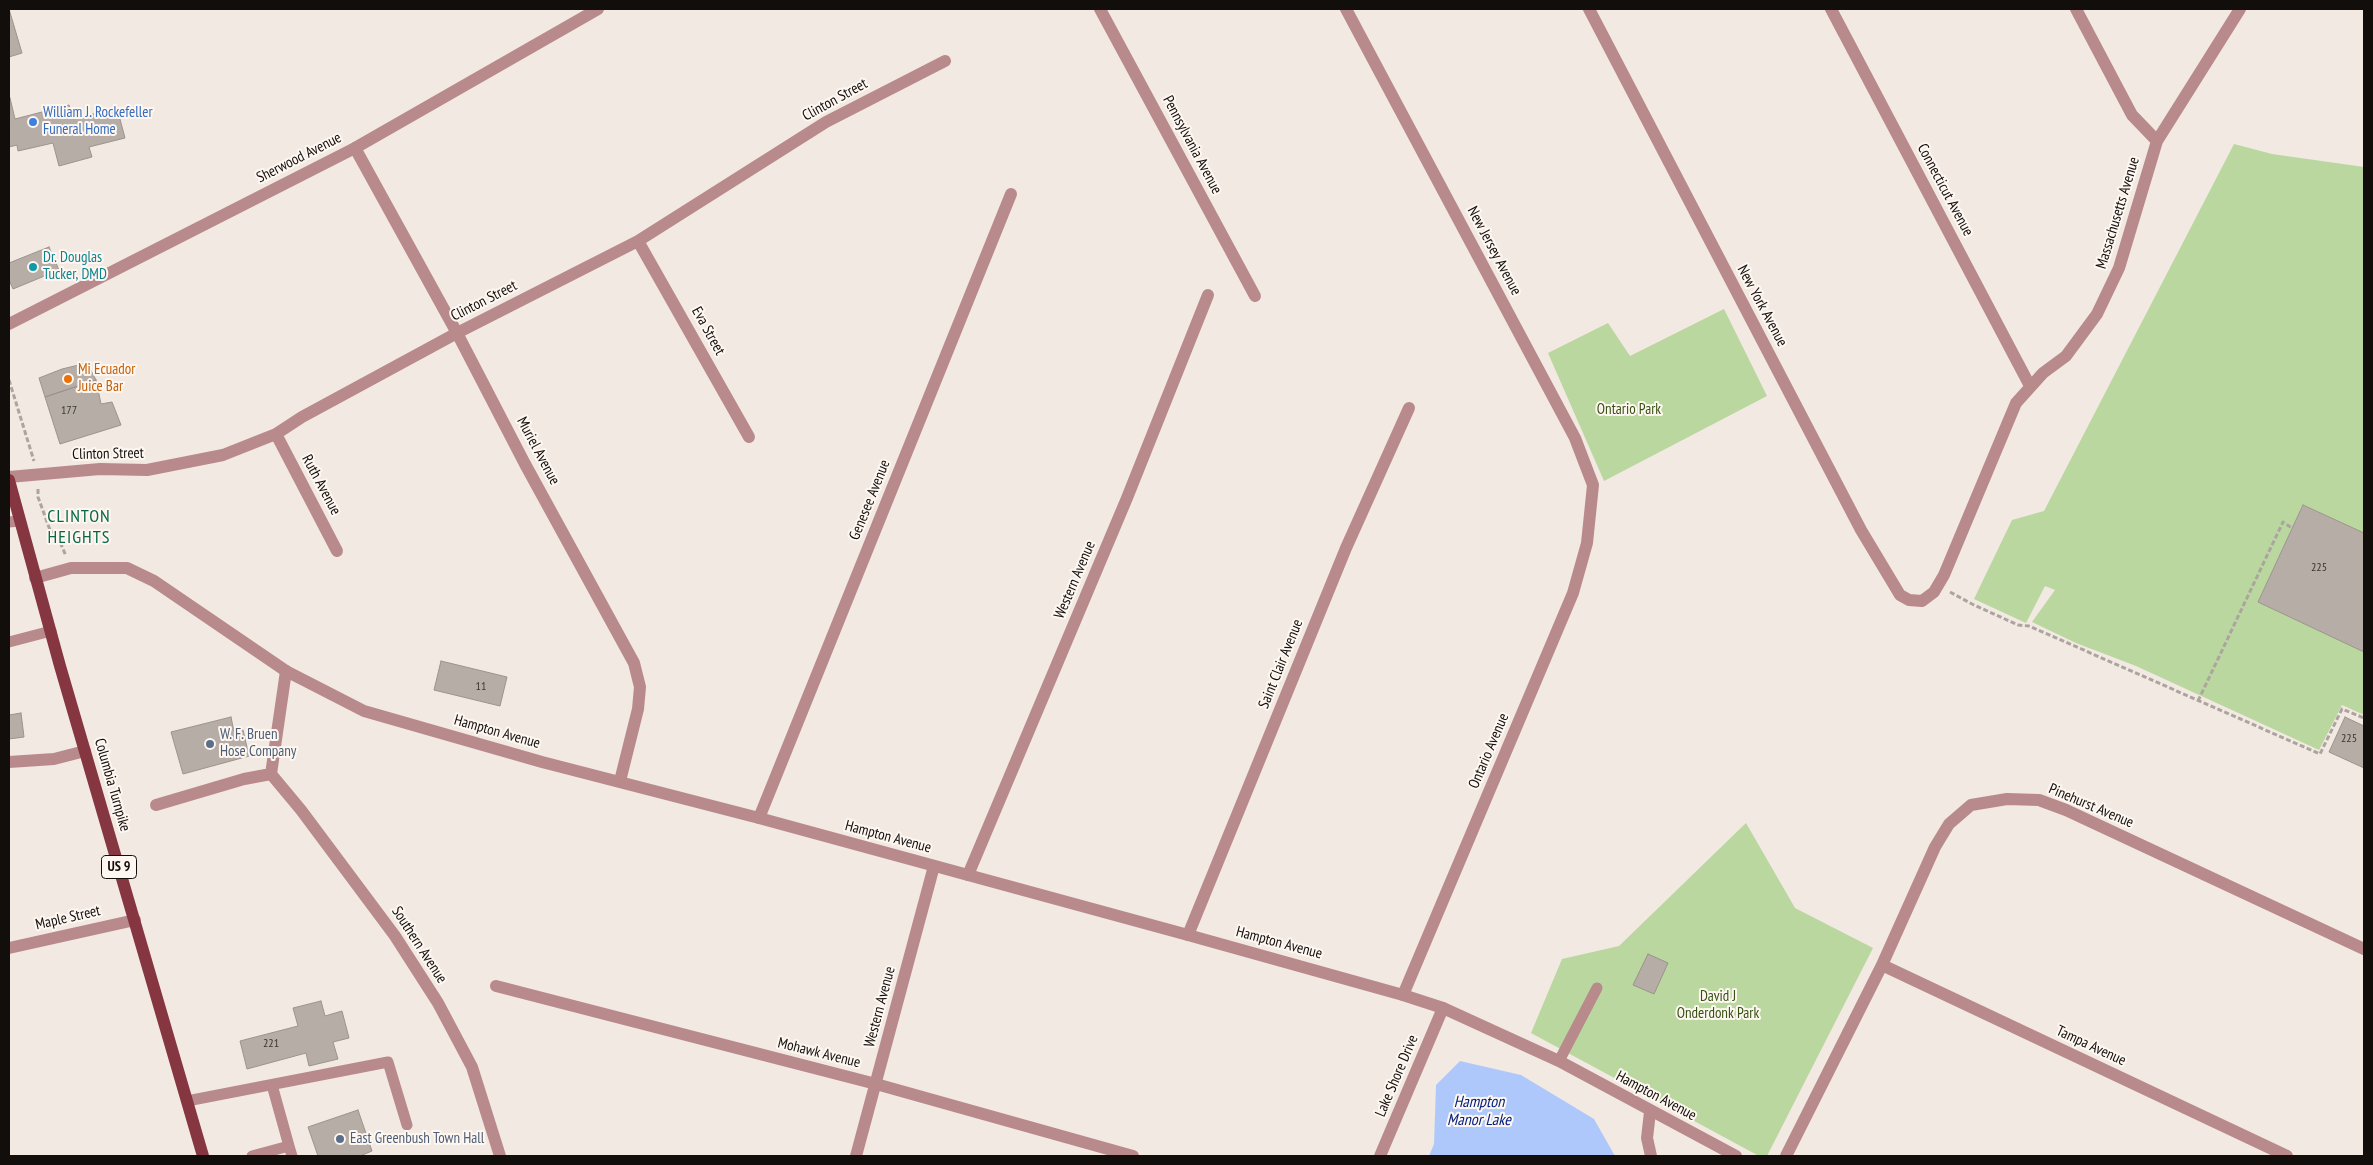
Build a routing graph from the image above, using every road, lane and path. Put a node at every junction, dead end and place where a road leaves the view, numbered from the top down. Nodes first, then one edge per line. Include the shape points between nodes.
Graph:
1 (598, 9) edge
2 (1100, 9) edge
3 (1346, 9) edge
4 (1589, 9) edge
5 (1831, 9) edge
6 (2076, 9) edge
7 (2240, 9) edge
8 (944, 61) dead end
9 (2157, 141) junction
10 (355, 148) junction
11 (1011, 194) dead end
12 (638, 241) junction
13 (1208, 296) dead end
14 (1255, 296) dead end
15 (9, 324) edge
16 (457, 333) junction
17 (2030, 386) junction
18 (1409, 408) dead end
19 (276, 434) junction
20 (749, 437) dead end
21 (9, 478) edge
22 (1592, 515) joint
23 (14, 521) edge
24 (2292, 528) dead end
25 (337, 551) dead end
26 (35, 578) junction
27 (1938, 585) junction
28 (1922, 601) joint
29 (50, 631) junction
30 (9, 642) edge
31 (286, 671) junction
32 (2198, 701) junction
33 (2364, 718) edge
34 (85, 751) junction
35 (9, 762) edge
36 (271, 774) junction
37 (620, 781) junction
38 (156, 805) dead end
39 (758, 818) junction
40 (934, 866) junction
41 (968, 875) junction
42 (135, 920) junction
43 (1188, 935) junction
44 (9, 948) edge
45 (2364, 949) edge
46 (1882, 965) junction
47 (496, 986) dead end
48 (1596, 988) dead end
49 (1403, 994) junction
50 (1443, 1008) junction
51 (1560, 1061) junction
52 (876, 1084) junction
53 (272, 1085) junction
54 (187, 1101) junction
55 (1650, 1112) junction
56 (407, 1125) dead end
57 (291, 1151) edge
58 (203, 1156) edge
59 (252, 1156) edge
60 (500, 1156) edge
61 (856, 1156) edge
62 (1133, 1156) edge
63 (1380, 1156) edge
64 (1651, 1156) edge
65 (1736, 1156) edge
66 (1786, 1156) edge
67 (2287, 1156) edge

1 - 10 street, Sherwood Avenue
2 - 14 street, Pennsylvania Avenue
3 - 22 street, New Jersey Avenue via 1575,438 1593,485
4 - 28 street, New York Avenue via 1861,530 1900,596
5 - 17 street, Connecticut Avenue
6 - 9 street via 2132,115
7 - 9 street, Massachusetts Avenue
8 - 12 street, Clinton Street via 826,122
9 - 17 street, Massachusetts Avenue via 2120,268 2097,314 2066,356
10 - 15 street, Sherwood Avenue
10 - 16 street, Muriel Avenue
11 - 39 street, Genesee Avenue
12 - 16 street, Clinton Street
12 - 20 street, Eva Street
13 - 41 street, Western Avenue via 1127,498
16 - 19 street, Clinton Street
16 - 37 street, Muriel Avenue via 634,663 640,687 638,708
17 - 27 street, Massachusetts Avenue via 2016,403
18 - 43 street, Saint Clair Avenue via 1346,548
19 - 21 street, Clinton Street via 223,456 147,470 100,469
19 - 25 street, Ruth Avenue
21 - 23 main road, Columbia Turnpike / US 9
22 - 49 street, Ontario Avenue via 1573,593
23 - 26 main road, Columbia Turnpike / US 9
24 - 32 path via 2283,522
26 - 29 main road, Columbia Turnpike / US 9
26 - 31 street, Hampton Avenue via 71,568 127,568 154,581
27 - 28 street, Massachusetts Avenue
27 - 32 path via 2018,625 2029,626
29 - 30 lane
29 - 34 main road, Columbia Turnpike / US 9
31 - 36 street
31 - 37 street, Hampton Avenue via 364,711
32 - 33 path via 2320,754 2342,709
34 - 35 street via 54,759
34 - 42 main road, Columbia Turnpike / US 9
36 - 38 street
36 - 60 street, Southern Avenue via 396,936 438,1003 472,1067
37 - 39 street, Hampton Avenue
39 - 40 street, Hampton Avenue
40 - 41 street, Hampton Avenue
40 - 52 street, Western Avenue
41 - 43 street, Hampton Avenue
42 - 44 street, Maple Street
42 - 54 main road, Columbia Turnpike / US 9
43 - 49 street, Hampton Avenue
45 - 46 street, Pinehurst Avenue via 2066,810 2039,800 2007,799 1971,805 1949,824 1935,847
46 - 66 street, Pinehurst Avenue
46 - 67 street, Tampa Avenue
47 - 52 street, Mohawk Avenue
48 - 51 lane
49 - 50 street, Hampton Avenue
50 - 51 street, Hampton Avenue
50 - 63 street, Lake Shore Drive
51 - 55 street, Hampton Avenue
52 - 61 street, Western Avenue
52 - 62 street, Mohawk Avenue
53 - 54 lane
53 - 56 lane via 388,1062
53 - 57 lane
54 - 58 main road, Columbia Turnpike / US 9
55 - 64 street via 1647,1138
55 - 65 street, Hampton Avenue
57 - 59 lane

